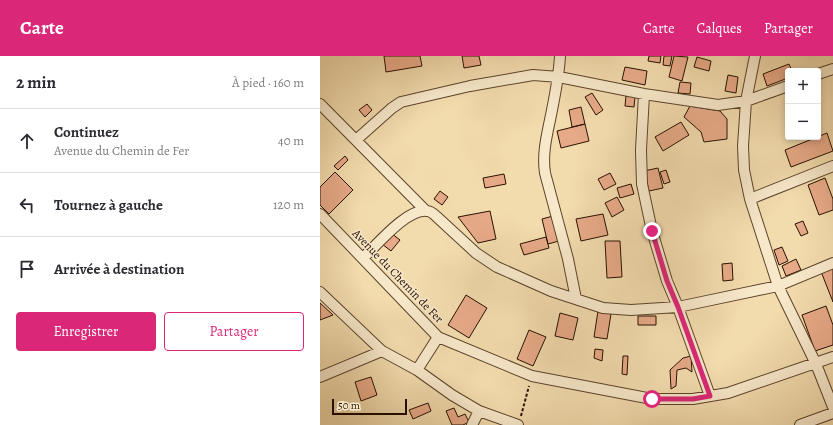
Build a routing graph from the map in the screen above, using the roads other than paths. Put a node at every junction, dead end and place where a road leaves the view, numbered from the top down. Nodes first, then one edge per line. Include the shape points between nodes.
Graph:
1 (560, 56) edge
2 (755, 56) edge
3 (833, 69) edge
4 (821, 73) edge
5 (559, 77) junction
6 (785, 87) edge
7 (644, 94) junction
8 (746, 101) junction
9 (320, 104) edge
10 (356, 140) junction
11 (833, 166) edge
12 (750, 199) junction
13 (425, 210) junction
14 (320, 214) edge
15 (363, 258) junction
16 (833, 263) edge
17 (778, 286) junction
18 (320, 292) edge
19 (576, 299) junction
20 (678, 307) junction
21 (438, 337) junction
22 (382, 351) junction
23 (833, 358) edge
24 (816, 364) junction
25 (417, 370) junction
26 (320, 377) edge
27 (710, 396) junction
28 (833, 407) edge
29 (479, 411) junction
30 (833, 413) edge
31 (519, 422) edge
32 (472, 425) edge
33 (800, 425) edge

1 - 5 street
2 - 8 street
3 - 4 street
5 - 7 street
5 - 10 street via 533,75 401,102
5 - 19 street via 543,160
6 - 8 street
7 - 8 street via 718,105
7 - 20 street via 642,184 652,231
8 - 12 street via 743,146 744,170
9 - 10 street
10 - 13 street
11 - 12 street
12 - 17 street
13 - 15 street via 395,226
13 - 19 street via 438,217 476,253 497,267
14 - 15 street, Avenue du Chemin de Fer
15 - 21 street, Avenue du Chemin de Fer
16 - 17 street
17 - 20 street
17 - 24 street
18 - 22 street
19 - 20 street via 603,308 631,310
20 - 27 street
21 - 25 street
21 - 27 street, Avenue du Chemin de Fer via 532,376 652,399 693,399
22 - 25 street
22 - 26 street
23 - 24 street, Avenue du Chemin de Fer
24 - 27 street, Avenue du Chemin de Fer via 728,393
24 - 28 street
25 - 29 street via 452,396
29 - 31 street
29 - 32 street
30 - 33 street

